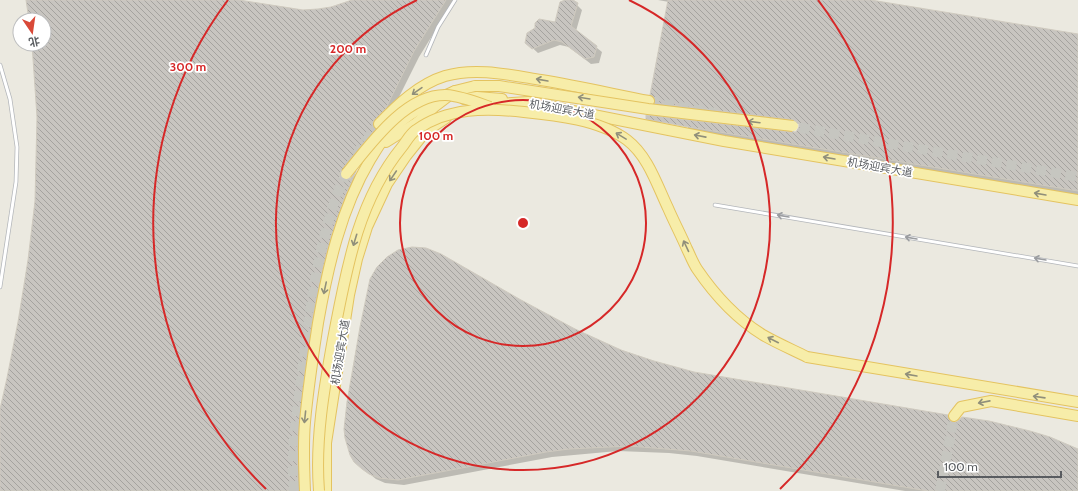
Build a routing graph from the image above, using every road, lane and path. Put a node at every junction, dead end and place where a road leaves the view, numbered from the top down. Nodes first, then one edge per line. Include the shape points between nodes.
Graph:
1 (455, 0) edge
2 (426, 54) dead end
3 (0, 65) edge
4 (455, 91) junction
5 (649, 101) tunnel mouth
6 (528, 102) junction
7 (434, 107) junction
8 (496, 109) junction
9 (418, 122) junction
10 (379, 124) tunnel mouth
11 (793, 126) tunnel mouth
12 (379, 146) junction
13 (406, 156) junction
14 (346, 174) dead end
15 (1078, 200) edge
16 (714, 204) dead end
17 (1078, 266) edge
18 (0, 287) edge
19 (1078, 402) edge
20 (954, 416) tunnel mouth
21 (1078, 416) edge
22 (305, 491) edge
23 (319, 491) edge
24 (326, 491) edge

1 - 2 lane via 438,27
3 - 18 lane via 10,99 17,147 16,182
4 - 7 main road
11 -> 4 main road, bridge via 498,86 475,86
4 - 12 main road via 429,103 397,124
5 -> 10 main road via 499,73 469,72 445,76 430,82 391,111
6 - 7 main road via 477,97
6 - 13 main road, 机场迎宾大道 via 475,106 451,115 426,130
15 -> 6 main road, 机场迎宾大道 via 724,141
7 - 9 main road
8 - 14 main road, bridge via 462,97 444,95 424,99 384,127
19 -> 8 main road, bridge via 807,357 762,335 729,309 696,268 651,169 629,142 619,134 587,123
8 -> 23 main road, bridge via 464,110 436,118 414,131 373,191 346,267 329,360 319,430
9 - 12 main road
9 - 13 main road
12 -> 22 main road via 355,188 333,251 310,369 304,423
13 -> 24 main road, 机场迎宾大道 via 387,184 367,227 348,296 326,443
17 -> 16 lane
21 -> 20 main road via 991,401 961,407

